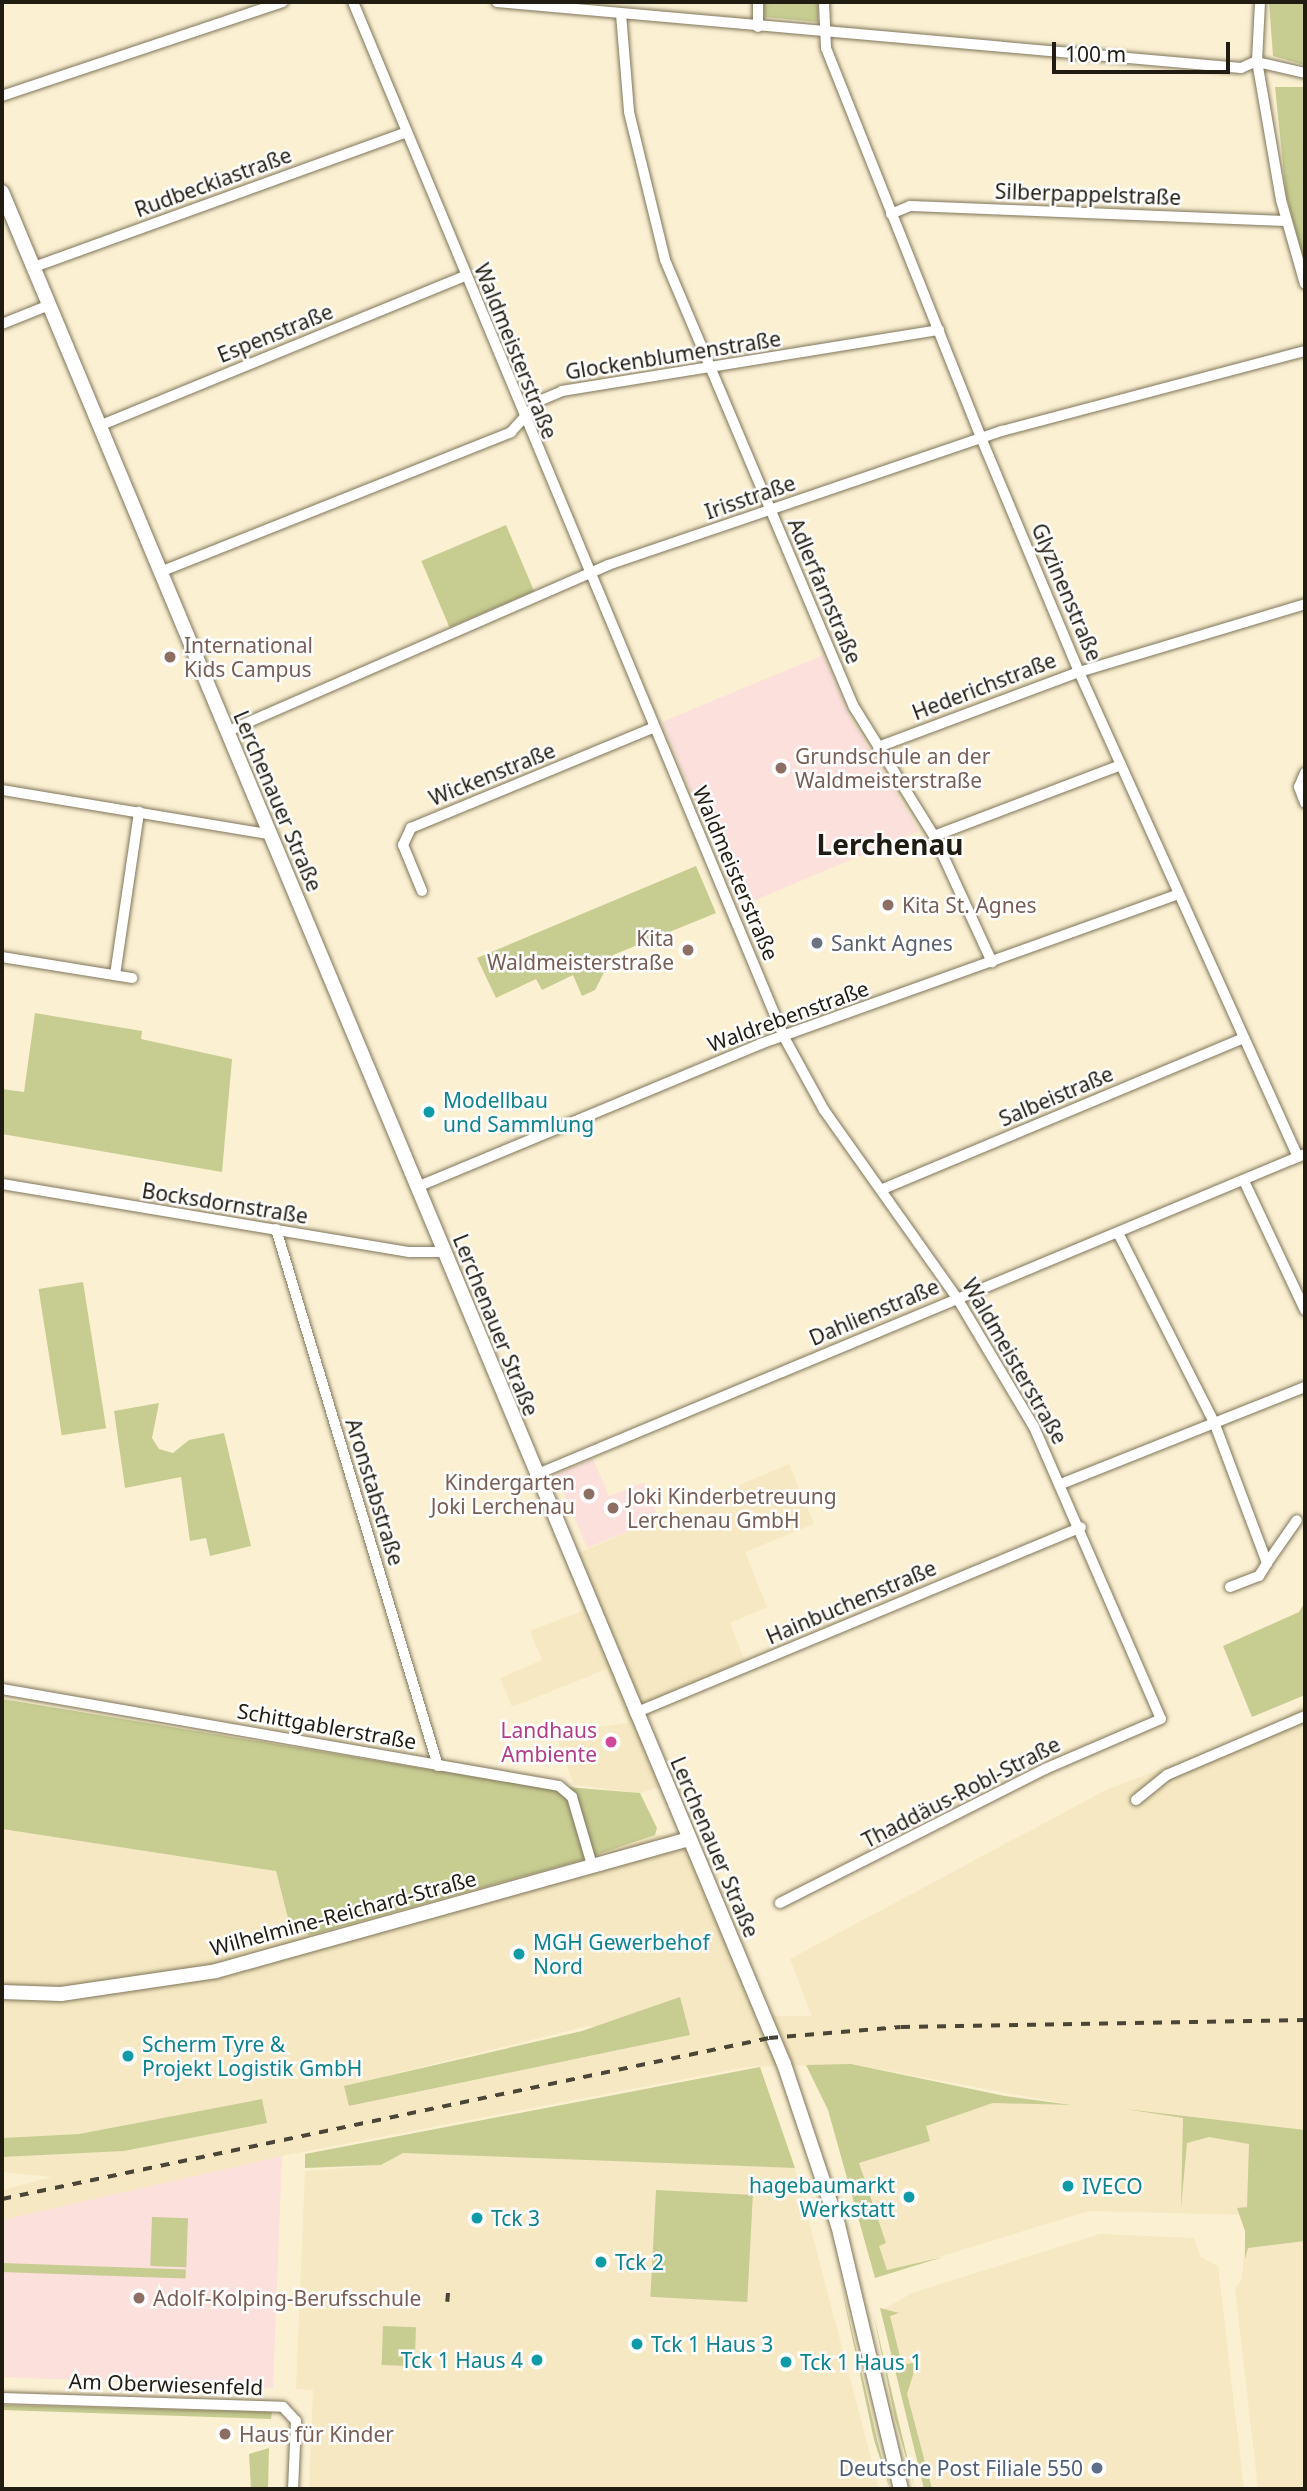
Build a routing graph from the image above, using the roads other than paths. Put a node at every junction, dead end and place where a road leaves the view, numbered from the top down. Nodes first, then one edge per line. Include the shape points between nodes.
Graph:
1 (283, 2) edge
2 (353, 2) edge
3 (497, 2) edge
4 (758, 2) edge
5 (824, 2) edge
6 (1260, 2) edge
7 (621, 14) junction
8 (758, 27) junction
9 (823, 33) junction
10 (1257, 61) junction
11 (1305, 73) edge
12 (2, 96) edge
13 (405, 132) junction
14 (2, 192) edge
15 (891, 214) junction
16 (1286, 221) junction
17 (33, 267) junction
18 (465, 276) junction
19 (1305, 284) edge
20 (49, 306) junction
21 (2, 324) edge
22 (939, 330) junction
23 (1305, 351) edge
24 (709, 368) junction
25 (524, 418) junction
26 (99, 426) junction
27 (982, 440) junction
28 (769, 511) junction
29 (160, 572) junction
30 (590, 575) junction
31 (1305, 604) edge
32 (1079, 672) junction
33 (653, 729) junction
34 (226, 732) junction
35 (878, 747) junction
36 (1121, 765) junction
37 (1305, 772) edge
38 (2, 790) edge
39 (1305, 803) edge
40 (139, 812) junction
41 (269, 834) junction
42 (934, 836) junction
43 (422, 891) dead end
44 (1178, 894) junction
45 (2, 957) edge
46 (992, 962) junction
47 (115, 975) junction
48 (132, 978) dead end
49 (784, 1037) junction
50 (1244, 1038) junction
51 (1302, 1156) edge
52 (1244, 1181) junction
53 (2, 1184) edge
54 (417, 1187) junction
55 (883, 1189) junction
56 (276, 1229) junction
57 (1118, 1233) junction
58 (443, 1252) junction
59 (957, 1298) junction
60 (1305, 1310) edge
61 (1305, 1387) edge
62 (1214, 1422) junction
63 (535, 1475) junction
64 (1061, 1483) junction
65 (1297, 1520) dead end
66 (1081, 1527) junction
67 (1268, 1563) junction
68 (1230, 1587) dead end
69 (2, 1689) edge
70 (635, 1713) junction
71 (1305, 1716) edge
72 (1161, 1719) joint
73 (438, 1766) junction
74 (1136, 1800) dead end
75 (689, 1839) junction
76 (593, 1865) junction
77 (780, 1903) dead end
78 (2, 1992) edge
79 (2, 2398) edge
80 (293, 2489) edge
81 (901, 2489) edge

1 - 12 street
2 - 13 street, Waldmeisterstraße
3 - 7 street
4 - 8 street
5 - 9 street
6 - 10 street
7 - 8 street
7 - 24 street, Adlerfarnstraße via 629,112 648,203
8 - 9 street
9 - 10 street via 1241,68
9 - 15 street, Glyzinenstraße
10 - 11 street
10 - 16 street
13 - 17 street, Rudbeckiastraße
13 - 18 street, Waldmeisterstraße
14 - 17 main road, Lerchenauer Straße
15 - 16 street, Silberpappelstraße via 910,206
15 - 22 street, Glyzinenstraße
16 - 19 street
17 - 20 main road, Lerchenauer Straße
18 - 25 street, Waldmeisterstraße
18 - 26 street, Espenstraße
20 - 21 street
20 - 26 main road, Lerchenauer Straße
22 - 24 street, Glockenblumenstraße
22 - 27 street, Glyzinenstraße
23 - 27 street, Irisstraße
24 - 25 street, Glockenblumenstraße via 562,391 539,401
24 - 28 street, Adlerfarnstraße
25 - 29 street, Glockenblumenstraße via 512,432
25 - 30 street, Waldmeisterstraße
26 - 29 main road, Lerchenauer Straße
27 - 28 street, Irisstraße
27 - 32 street, Glyzinenstraße
28 - 30 street, Irisstraße
28 - 35 street, Adlerfarnstraße via 854,707
29 - 34 main road, Lerchenauer Straße
30 - 33 street, Waldmeisterstraße
30 - 34 street, Irisstraße
31 - 32 street, Hederichstraße
32 - 35 street, Hederichstraße
32 - 36 street, Glyzinenstraße
33 - 43 street, Wickenstraße via 411,828 403,845
33 - 49 street, Waldmeisterstraße
34 - 41 main road, Lerchenauer Straße
35 - 42 street, Adlerfarnstraße
36 - 42 street
36 - 44 street, Glyzinenstraße
37 - 39 street via 1299,787
38 - 40 street
40 - 41 street
40 - 47 street
41 - 54 main road, Lerchenauer Straße
42 - 46 street, Adlerfarnstraße
44 - 46 street, Waldrebenstraße
44 - 50 street, Glyzinenstraße
45 - 47 street
46 - 49 street, Waldrebenstraße
47 - 48 street
49 - 54 street, Waldrebenstraße
49 - 55 street, Waldmeisterstraße via 824,1110
50 - 51 street, Glyzinenstraße
50 - 55 street, Salbeistraße
51 - 52 street, Dahlienstraße
52 - 57 street, Dahlienstraße
52 - 60 street
53 - 56 street, Bocksdornstraße
54 - 58 main road, Lerchenauer Straße
55 - 59 street, Waldmeisterstraße
56 - 58 street, Bocksdornstraße
56 - 73 street, Aronstabstraße
57 - 59 street, Dahlienstraße
57 - 62 street
58 - 63 main road, Lerchenauer Straße
59 - 63 street, Dahlienstraße
59 - 64 street, Waldmeisterstraße
61 - 62 street
62 - 64 street
62 - 67 street
63 - 70 main road, Lerchenauer Straße
64 - 66 street, Waldmeisterstraße
65 - 67 street
66 - 70 street, Hainbuchenstraße
66 - 72 street, Waldmeisterstraße
67 - 68 street via 1259,1576
69 - 73 street, Schittgablerstraße
70 - 75 main road, Lerchenauer Straße
71 - 74 street via 1167,1775
72 - 77 street, Thaddäus-Robl-Straße via 1045,1769
73 - 76 street, Schittgablerstraße via 568,1791
75 - 76 main road, Wilhelmine-Reichard-Straße
75 - 81 main road, Lerchenauer Straße via 784,2064 838,2225
76 - 78 main road, Wilhelmine-Reichard-Straße via 216,1971 72,1993
79 - 80 street, Am Oberwiesenfeld via 283,2407 296,2421

